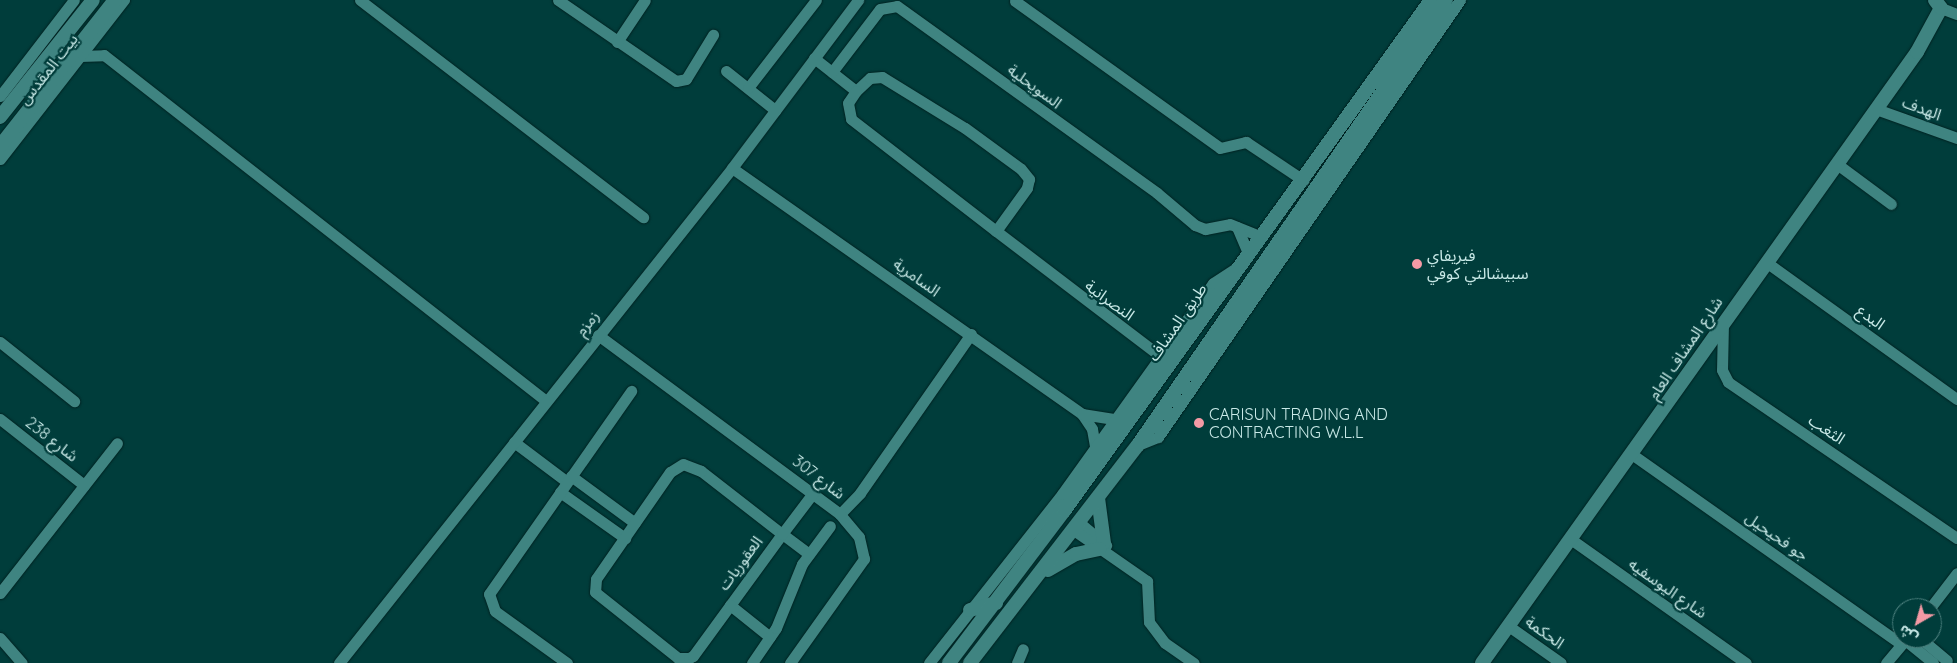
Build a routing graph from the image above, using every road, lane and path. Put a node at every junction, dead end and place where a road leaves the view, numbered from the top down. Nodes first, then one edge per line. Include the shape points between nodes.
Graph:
1 (74, 0) edge
2 (93, 0) edge
3 (115, 0) edge
4 (124, 0) edge
5 (360, 0) edge
6 (558, 0) edge
7 (645, 0) edge
8 (816, 0) edge
9 (858, 0) edge
10 (1431, 0) edge
11 (1446, 0) edge
12 (1460, 0) edge
13 (1015, 1) edge
14 (1949, 8) edge
15 (99, 32) junction
16 (713, 35) dead end
17 (617, 42) junction
18 (104, 55) junction
19 (80, 56) junction
20 (814, 58) junction
21 (726, 71) dead end
22 (832, 72) junction
23 (53, 85) junction
24 (748, 88) junction
25 (856, 91) junction
26 (0, 96) edge
27 (1876, 109) junction
28 (775, 110) junction
29 (0, 117) edge
30 (1957, 138) edge
31 (0, 146) edge
32 (0, 160) edge
33 (1837, 164) junction
34 (732, 168) junction
35 (1303, 180) junction
36 (1890, 204) dead end
37 (643, 217) dead end
38 (1237, 227) junction
39 (996, 231) junction
40 (1260, 236) junction
41 (1248, 253) junction
42 (1766, 262) junction
43 (1236, 268) junction
44 (1723, 323) junction
45 (971, 334) junction
46 (598, 335) junction
47 (0, 342) edge
48 (1160, 356) junction
49 (631, 391) dead end
50 (1957, 398) edge
51 (546, 400) junction
52 (74, 401) dead end
53 (1082, 414) junction
54 (0, 419) edge
55 (1114, 419) junction
56 (514, 442) junction
57 (117, 444) dead end
58 (1138, 445) junction
59 (1095, 446) junction
60 (1633, 455) junction
61 (569, 479) junction
62 (84, 485) junction
63 (560, 492) junction
64 (813, 493) junction
65 (1098, 498) junction
66 (840, 514) junction
67 (635, 523) junction
68 (830, 526) dead end
69 (1078, 528) junction
70 (782, 534) junction
71 (625, 538) junction
72 (1957, 538) edge
73 (1572, 540) junction
74 (1102, 546) junction
75 (808, 554) junction
76 (1957, 573) edge
77 (1041, 574) junction
78 (0, 593) edge
79 (1938, 598) edge
80 (996, 603) junction
81 (730, 605) junction
82 (970, 610) junction
83 (1510, 627) junction
84 (1892, 633) edge
85 (770, 637) junction
86 (0, 638) edge
87 (1023, 648) dead end
88 (1898, 648) edge
89 (1913, 648) edge
90 (1933, 648) edge
91 (1951, 661) edge
92 (22, 663) edge
93 (339, 663) edge
94 (567, 663) edge
95 (752, 663) edge
96 (790, 663) edge
97 (929, 663) edge
98 (949, 663) edge
99 (970, 663) edge
100 (1017, 663) edge
101 (1194, 663) edge
102 (1482, 663) edge
103 (1561, 663) edge
104 (1746, 663) edge
105 (1886, 663) edge
106 (1933, 663) edge

1 - 26 street, بيت المقدس
2 - 29 street, بيت المقدس
3 - 23 street, بيت المقدس
4 - 15 street, بيت المقدس
5 - 37 street
6 - 17 street
7 - 17 street
8 - 24 street
9 - 20 street, زمزم
10 - 35 street, طريق المشاف
11 - 58 street
12 - 58 street via 1158,437
13 - 35 street via 1220,148 1246,142
14 - 27 street, شارع المشاف العام
15 - 18 street
15 - 19 street, بيت المقدس
16 - 17 street via 681,82
18 - 19 street
18 - 51 street
19 - 23 street, بيت المقدس
20 - 22 street
20 - 28 street, زمزم
21 - 24 street
22 - 25 street
22 - 38 street, السويحلية via 880,9 898,6 1157,193 1194,225
23 - 31 street, بيت المقدس
23 - 32 street, بيت المقدس
24 - 28 street
25 - 39 street, النصرانية via 848,103 851,119
25 - 39 street via 870,78 882,77 966,128 1021,169 1029,179 1028,188
27 - 30 street, الهدف
27 - 33 street, شارع المشاف العام
28 - 34 street, زمزم
33 - 36 street
33 - 42 street, شارع المشاف العام
34 - 45 street, السامرية
34 - 46 street, زمزم
35 - 40 street, طريق المشاف
38 - 40 street, السويحلية
38 - 41 street
39 - 48 street, النصرانية via 1040,269
40 - 41 street, طريق المشاف
41 - 43 street, طريق المشاف
42 - 44 street, شارع المشاف العام
42 - 50 street, البدع
43 - 48 street via 1213,283
43 - 80 street, طريق المشاف
44 - 60 street, شارع المشاف العام
44 - 72 street, الثغب via 1722,370 1728,382
45 - 53 street, السامرية
45 - 66 street, شارع 307 via 860,494
46 - 51 street, زمزم
46 - 64 street, شارع 307
47 - 52 street
48 - 55 street
49 - 61 street
51 - 56 street, زمزم
53 - 55 street, السامرية
53 - 59 street, السامرية via 1092,429
54 - 62 street, شارع 238
55 - 59 street
56 - 61 street
56 - 93 street, زمزم
57 - 62 street
58 - 65 street
59 - 82 street
60 - 73 street, شارع المشاف العام
60 - 84 street, جو فحيحيل
61 - 63 street
61 - 67 street
62 - 78 street
63 - 71 street
63 - 94 street via 488,598 492,608
64 - 66 street, شارع 307
64 - 70 street, العقوريات
65 - 69 street
65 - 74 street
66 - 96 street via 859,537 864,559
67 - 70 street via 670,472 683,464 701,471
67 - 71 street
68 - 75 street
69 - 74 street
69 - 77 street
70 - 75 street
70 - 81 street, العقوريات
71 - 81 street, العقوريات via 596,579 598,597 678,658 689,658 695,653
73 - 83 street, شارع المشاف العام
73 - 104 street, شارع اليوسفيه
74 - 77 street via 1076,554
74 - 101 street via 1147,581 1149,622 1165,643
75 - 85 street
76 - 79 street
77 - 99 street
80 - 82 street
80 - 98 street, طريق المشاف
81 - 85 street
82 - 97 street
83 - 102 street, شارع المشاف العام
83 - 103 street, الحكمة
85 - 95 street
86 - 92 street
87 - 100 street
88 - 105 street
89 - 106 street, جو فحيحيل
90 - 91 street

